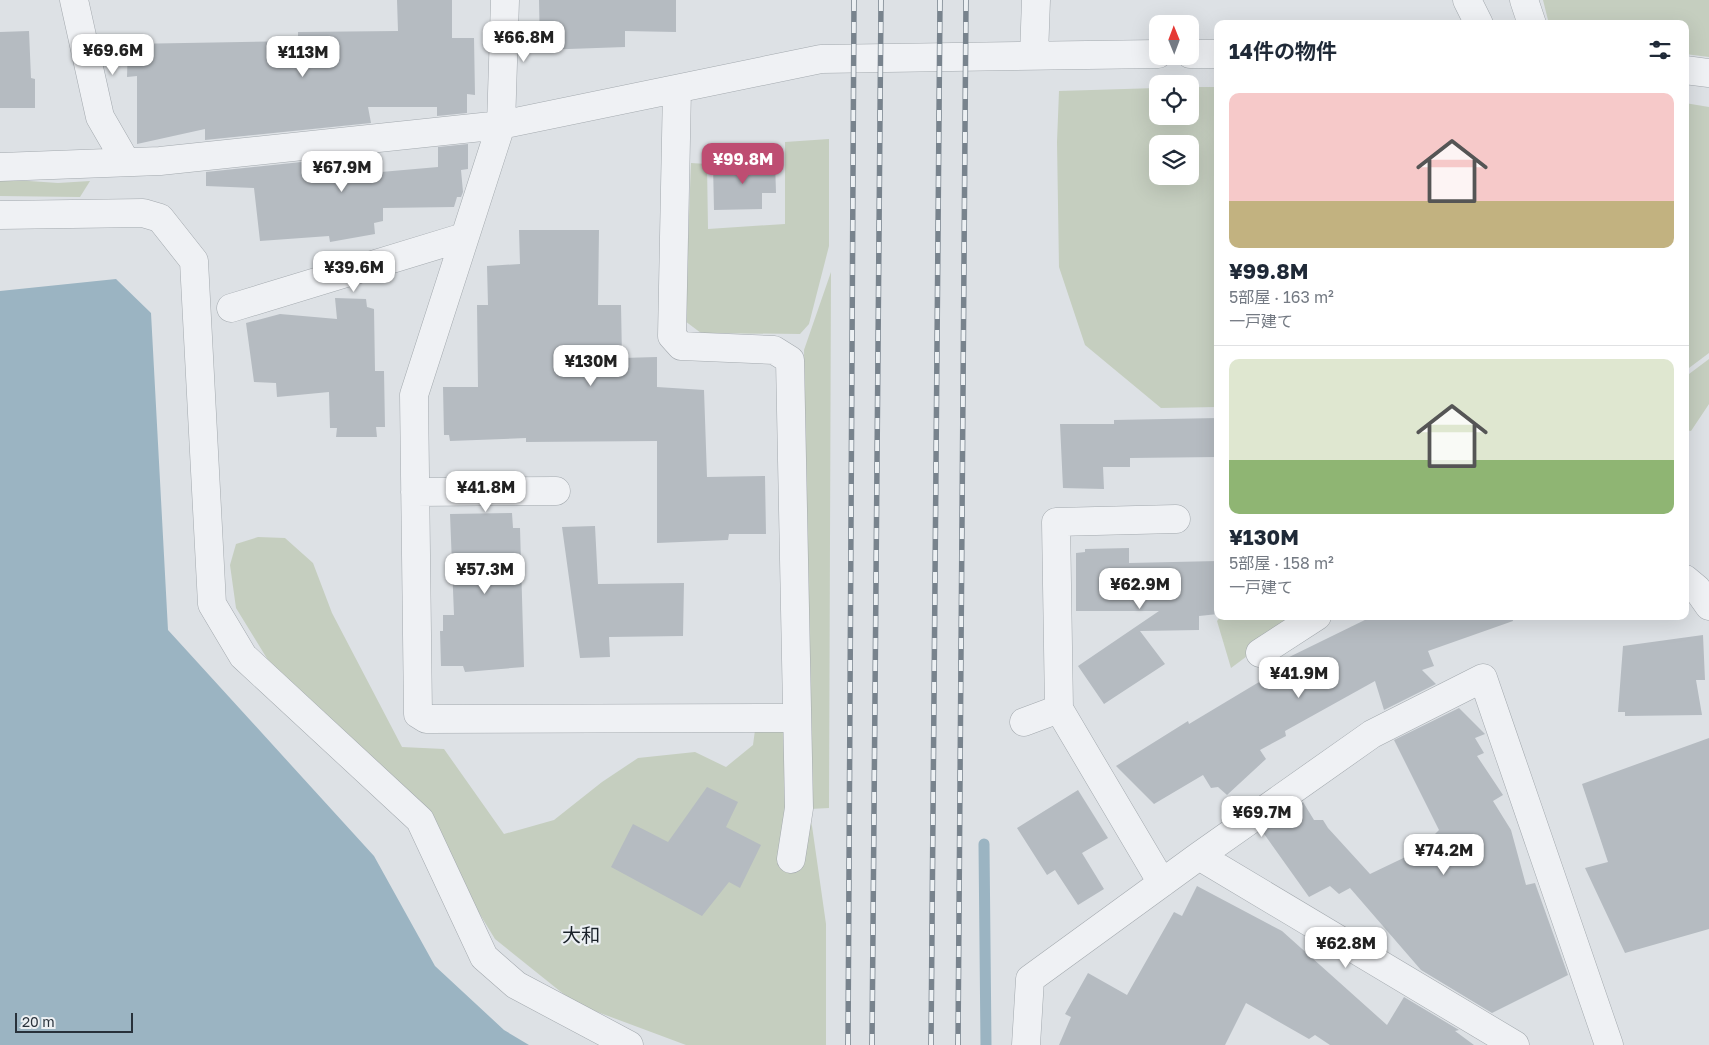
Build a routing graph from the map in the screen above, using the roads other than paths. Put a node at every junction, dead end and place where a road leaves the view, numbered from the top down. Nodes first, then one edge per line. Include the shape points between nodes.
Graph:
1 (74, 0) edge
2 (505, 0) edge
3 (1036, 0) edge
4 (1467, 0) edge
5 (1524, 0) edge
6 (1477, 20) edge
7 (1531, 20) edge
8 (1149, 54) edge
9 (1199, 54) edge
10 (1214, 54) edge
11 (1034, 55) junction
12 (1689, 70) edge
13 (1709, 73) edge
14 (677, 89) junction
15 (501, 126) junction
16 (126, 162) junction
17 (0, 166) edge
18 (0, 215) edge
19 (464, 237) junction
20 (232, 308) dead end
21 (556, 491) dead end
22 (415, 492) junction
23 (1176, 520) dead end
24 (1689, 583) edge
25 (1709, 606) edge
26 (1311, 620) edge
27 (1260, 653) dead end
28 (1059, 709) junction
29 (796, 718) junction
30 (1024, 722) dead end
31 (1199, 856) junction
32 (791, 860) dead end
33 (1162, 883) junction
34 (629, 1045) edge
35 (1026, 1045) edge
36 (1515, 1045) edge
37 (1609, 1045) edge

1 - 16 street via 100,117
2 - 15 street
3 - 11 street
4 - 6 street
5 - 7 street
8 - 11 street
9 - 10 street
11 - 14 street via 821,59
12 - 13 street
14 - 15 street
14 - 29 street via 672,336 681,346 774,350 790,360
15 - 16 street
15 - 19 street
16 - 17 street
18 - 34 street via 143,213 160,218 194,261 212,604 243,656 420,820 484,957 516,984
19 - 20 street
19 - 22 street via 414,395
21 - 22 street
22 - 29 street via 418,714 426,720
23 - 28 street via 1056,522
24 - 25 street
26 - 27 street
28 - 30 street
28 - 33 street
29 - 32 street via 799,808
31 - 33 street
31 - 36 street
31 - 37 street via 1372,734 1483,678
33 - 35 street via 1030,980

